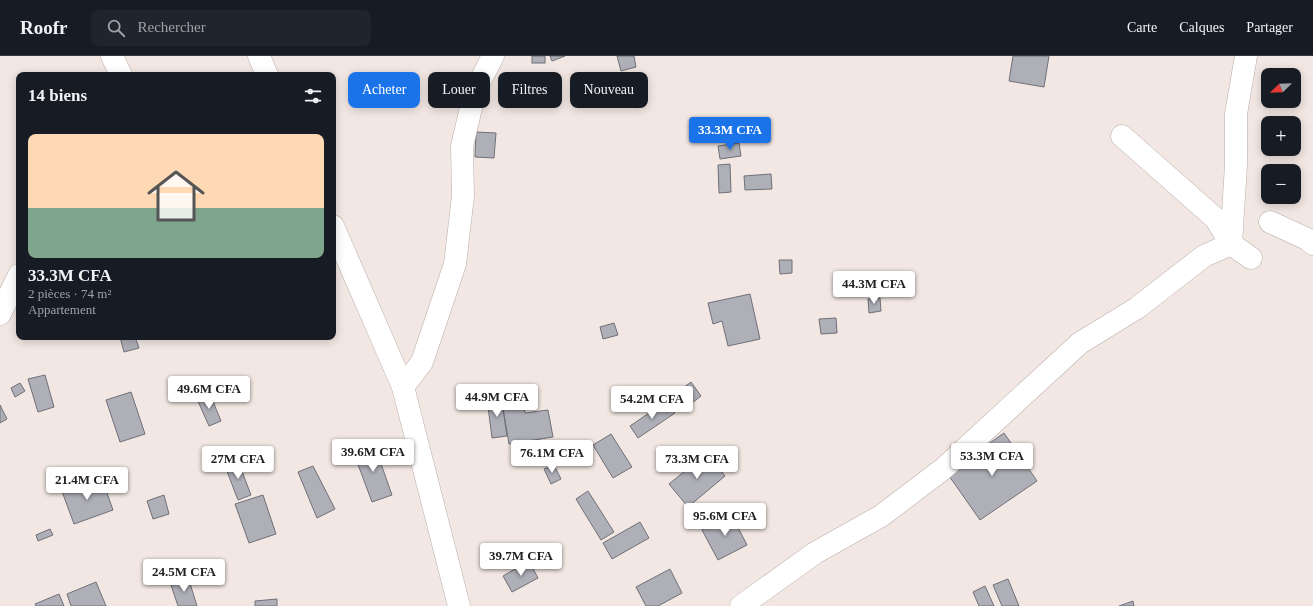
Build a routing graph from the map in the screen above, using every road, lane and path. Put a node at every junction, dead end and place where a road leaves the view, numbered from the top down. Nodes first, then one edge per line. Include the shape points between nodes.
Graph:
1 (112, 56) edge
2 (259, 56) edge
3 (493, 56) edge
4 (1246, 56) edge
5 (120, 72) edge
6 (266, 72) edge
7 (1122, 136) dead end
8 (1270, 222) dead end
9 (336, 233) edge
10 (1231, 244) junction
11 (1313, 244) edge
12 (1252, 258) dead end
13 (16, 281) edge
14 (0, 314) edge
15 (403, 387) junction
16 (459, 606) edge
17 (741, 606) edge

1 - 5 street
2 - 6 street
3 - 15 street via 475,91 462,146 464,196 455,264 422,362
4 - 10 street via 1236,114
7 - 10 street via 1216,219
8 - 11 street
9 - 15 street
10 - 12 street
10 - 17 street via 1204,256 1136,308 1080,343 943,469 881,516 815,553
13 - 14 street
15 - 16 street

